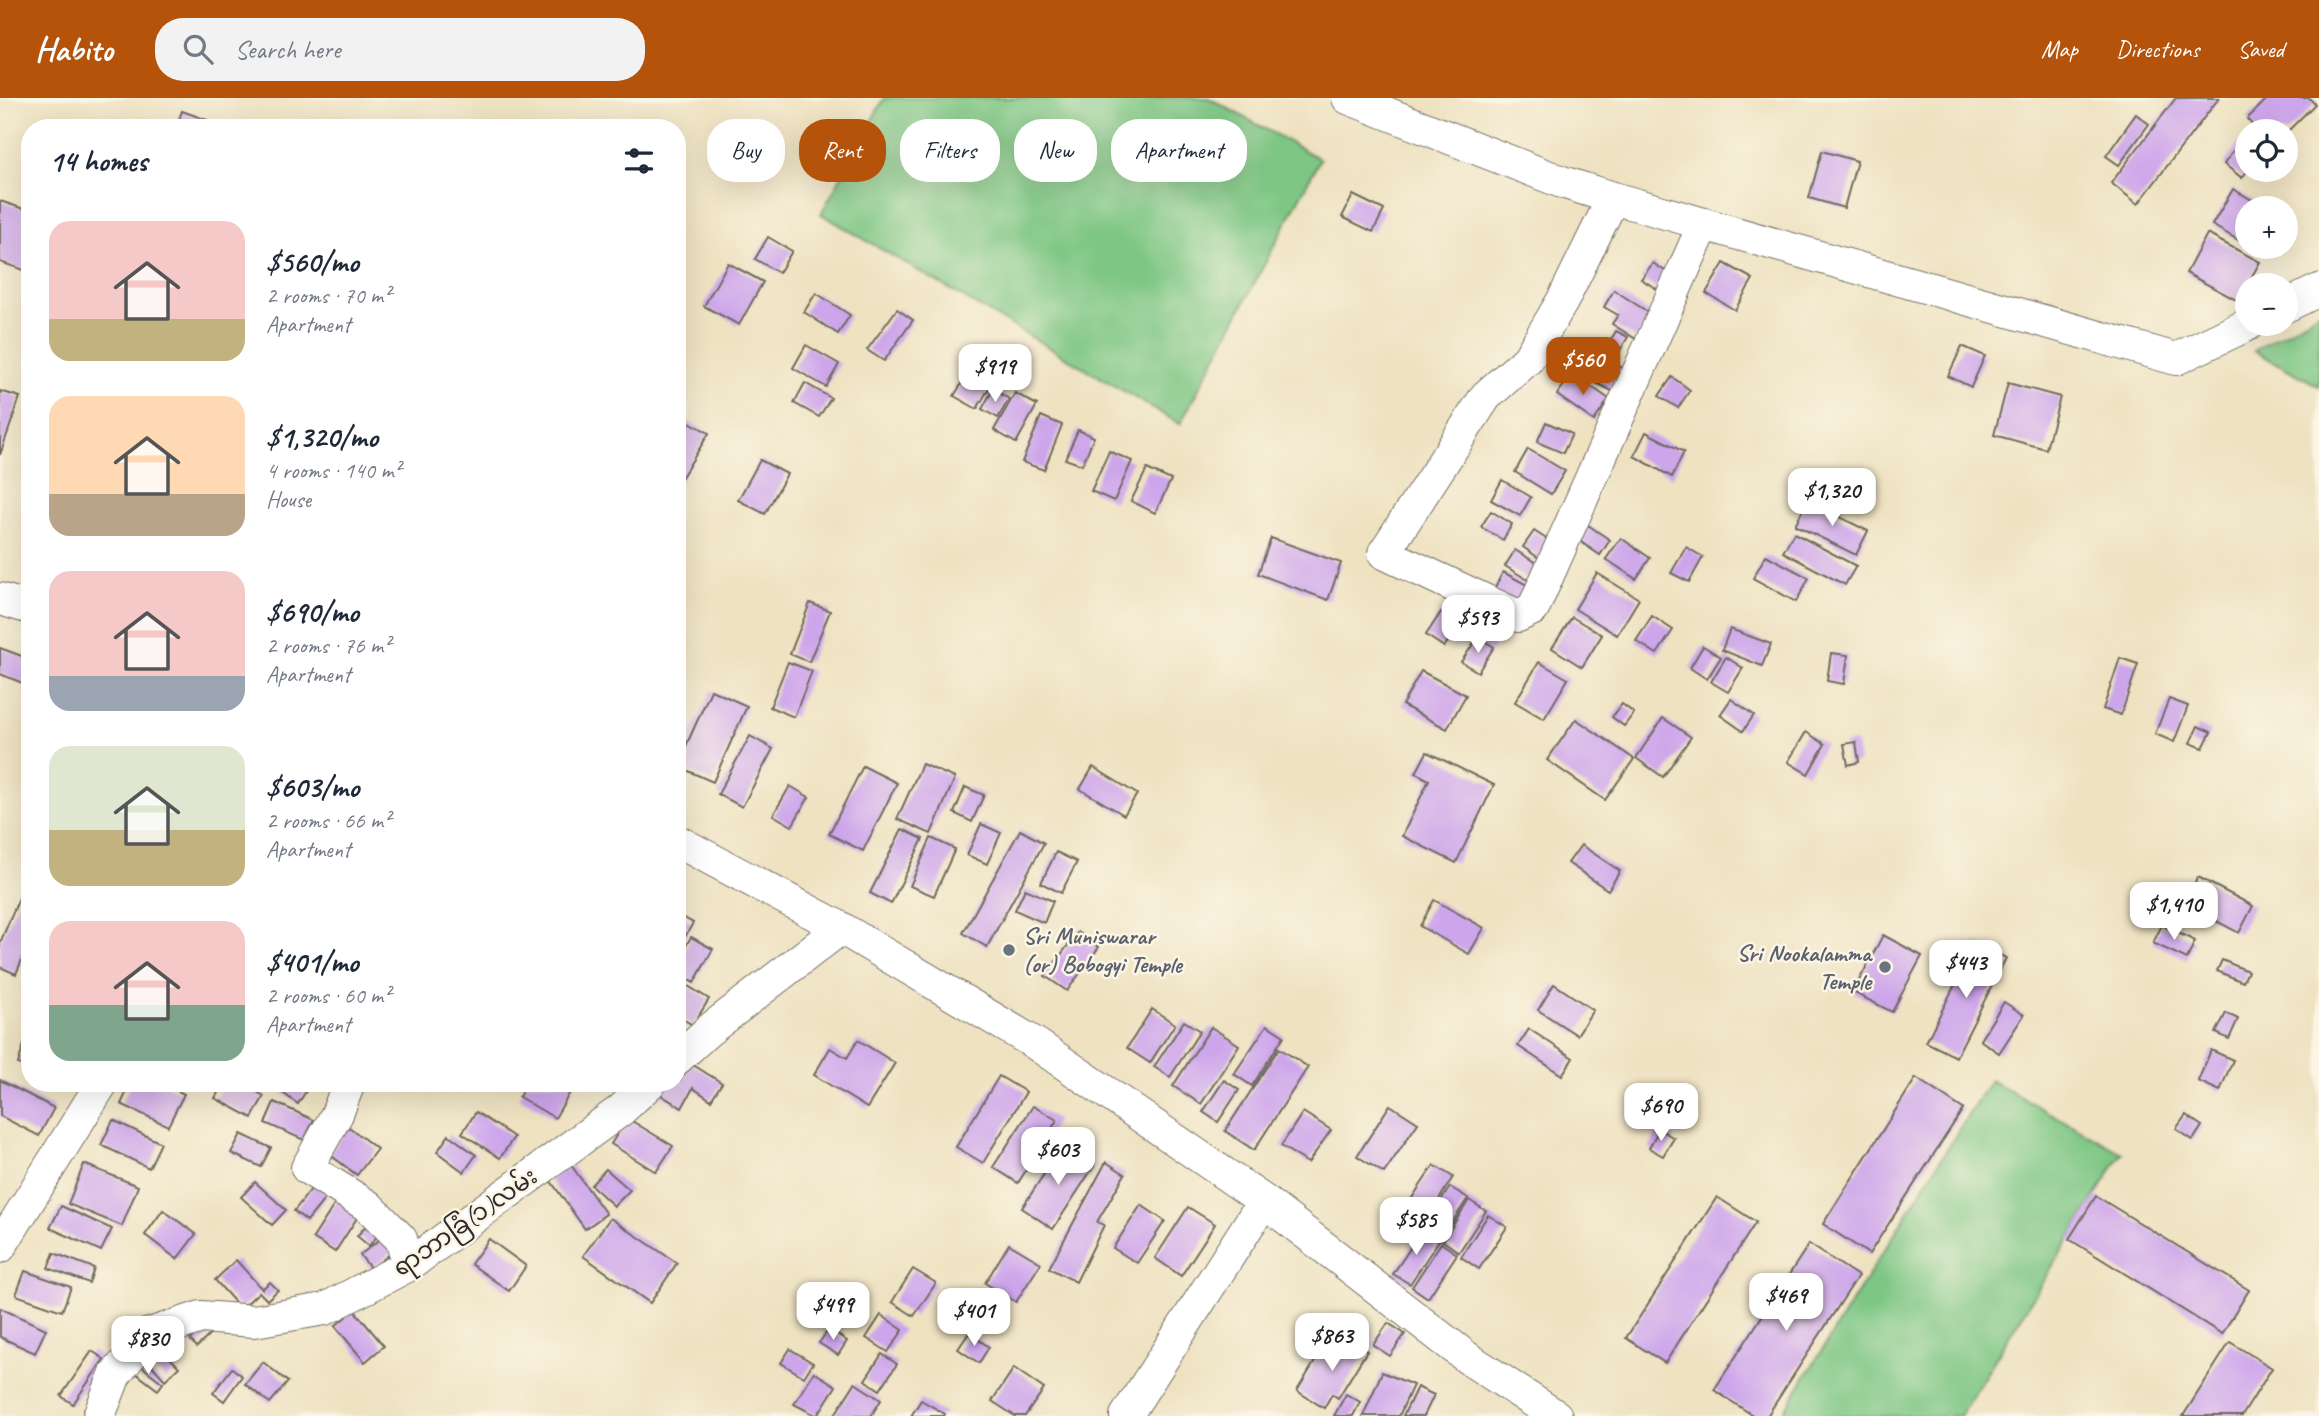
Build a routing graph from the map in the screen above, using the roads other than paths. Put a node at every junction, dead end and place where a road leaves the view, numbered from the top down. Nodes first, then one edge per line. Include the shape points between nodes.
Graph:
1 (1348, 98) edge
2 (1614, 198) junction
3 (1704, 224) junction
4 (2319, 290) edge
5 (2298, 300) edge
6 (2235, 331) edge
7 (0, 599) edge
8 (21, 605) edge
9 (686, 846) edge
10 (841, 928) junction
11 (686, 1052) edge
12 (96, 1092) edge
13 (346, 1092) edge
14 (640, 1092) edge
15 (1264, 1201) junction
16 (0, 1247) edge
17 (410, 1265) junction
18 (99, 1416) edge
19 (1126, 1416) edge
20 (1556, 1416) edge

1 - 2 street
2 - 3 street
2 - 3 street via 1528,359 1486,396 1384,553 1518,617 1533,610
3 - 6 street via 2176,359
4 - 5 street
7 - 8 street
9 - 10 street
10 - 11 street
10 - 15 street via 1036,1044
12 - 16 street
13 - 17 street via 307,1168 368,1206 401,1239
14 - 17 street, ရာဘာခြံ(၁)လမ်း
15 - 19 street
15 - 20 street via 1469,1359
17 - 18 street, ရာဘာခြံ(၁)လမ်း via 325,1308 254,1321 201,1317 148,1335 115,1375

